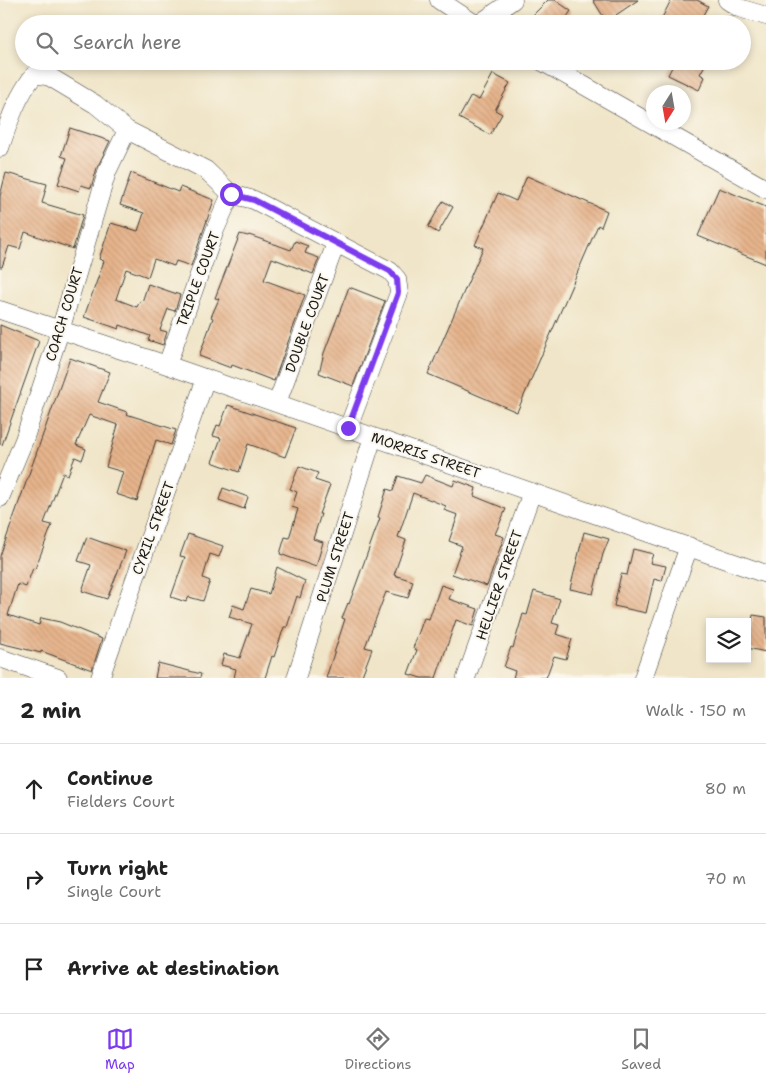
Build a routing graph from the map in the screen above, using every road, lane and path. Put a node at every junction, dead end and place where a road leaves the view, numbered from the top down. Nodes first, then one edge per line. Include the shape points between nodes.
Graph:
1 (439, 0) edge
2 (513, 0) edge
3 (727, 0) edge
4 (462, 15) edge
5 (492, 15) edge
6 (766, 16) edge
7 (557, 70) edge
8 (127, 130) junction
9 (0, 148) edge
10 (766, 189) edge
11 (231, 194) junction
12 (336, 243) junction
13 (0, 310) edge
14 (60, 331) junction
15 (167, 365) junction
16 (206, 378) junction
17 (277, 403) junction
18 (348, 428) junction
19 (373, 437) junction
20 (532, 492) junction
21 (0, 498) edge
22 (689, 546) junction
23 (766, 574) edge
24 (0, 658) edge
25 (58, 678) edge
26 (100, 678) edge
27 (296, 678) edge
28 (466, 678) edge
29 (643, 678) edge

1 - 4 street
2 - 5 street
3 - 6 street via 739,8
7 - 10 street
8 - 9 street via 95,104 50,77 35,74 10,115
8 - 11 street via 206,170
8 - 14 street, COACH COURT via 107,172
11 - 12 street via 254,200
11 - 15 street, TRIPLE COURT
12 - 17 street, DOUBLE COURT
12 - 18 street via 390,271 397,279 398,293
13 - 14 street, MORRIS STREET
14 - 15 street, MORRIS STREET
14 - 21 street, COACH COURT via 24,440
15 - 16 street, MORRIS STREET
16 - 17 street, MORRIS STREET
16 - 26 street, CYRIL STREET
17 - 18 street, MORRIS STREET
18 - 19 street, MORRIS STREET
19 - 20 street, MORRIS STREET
19 - 27 street, PLUM STREET
20 - 22 street, MORRIS STREET
20 - 28 street, HELLIER STREET
22 - 23 street, MORRIS STREET
22 - 29 street
24 - 25 street

